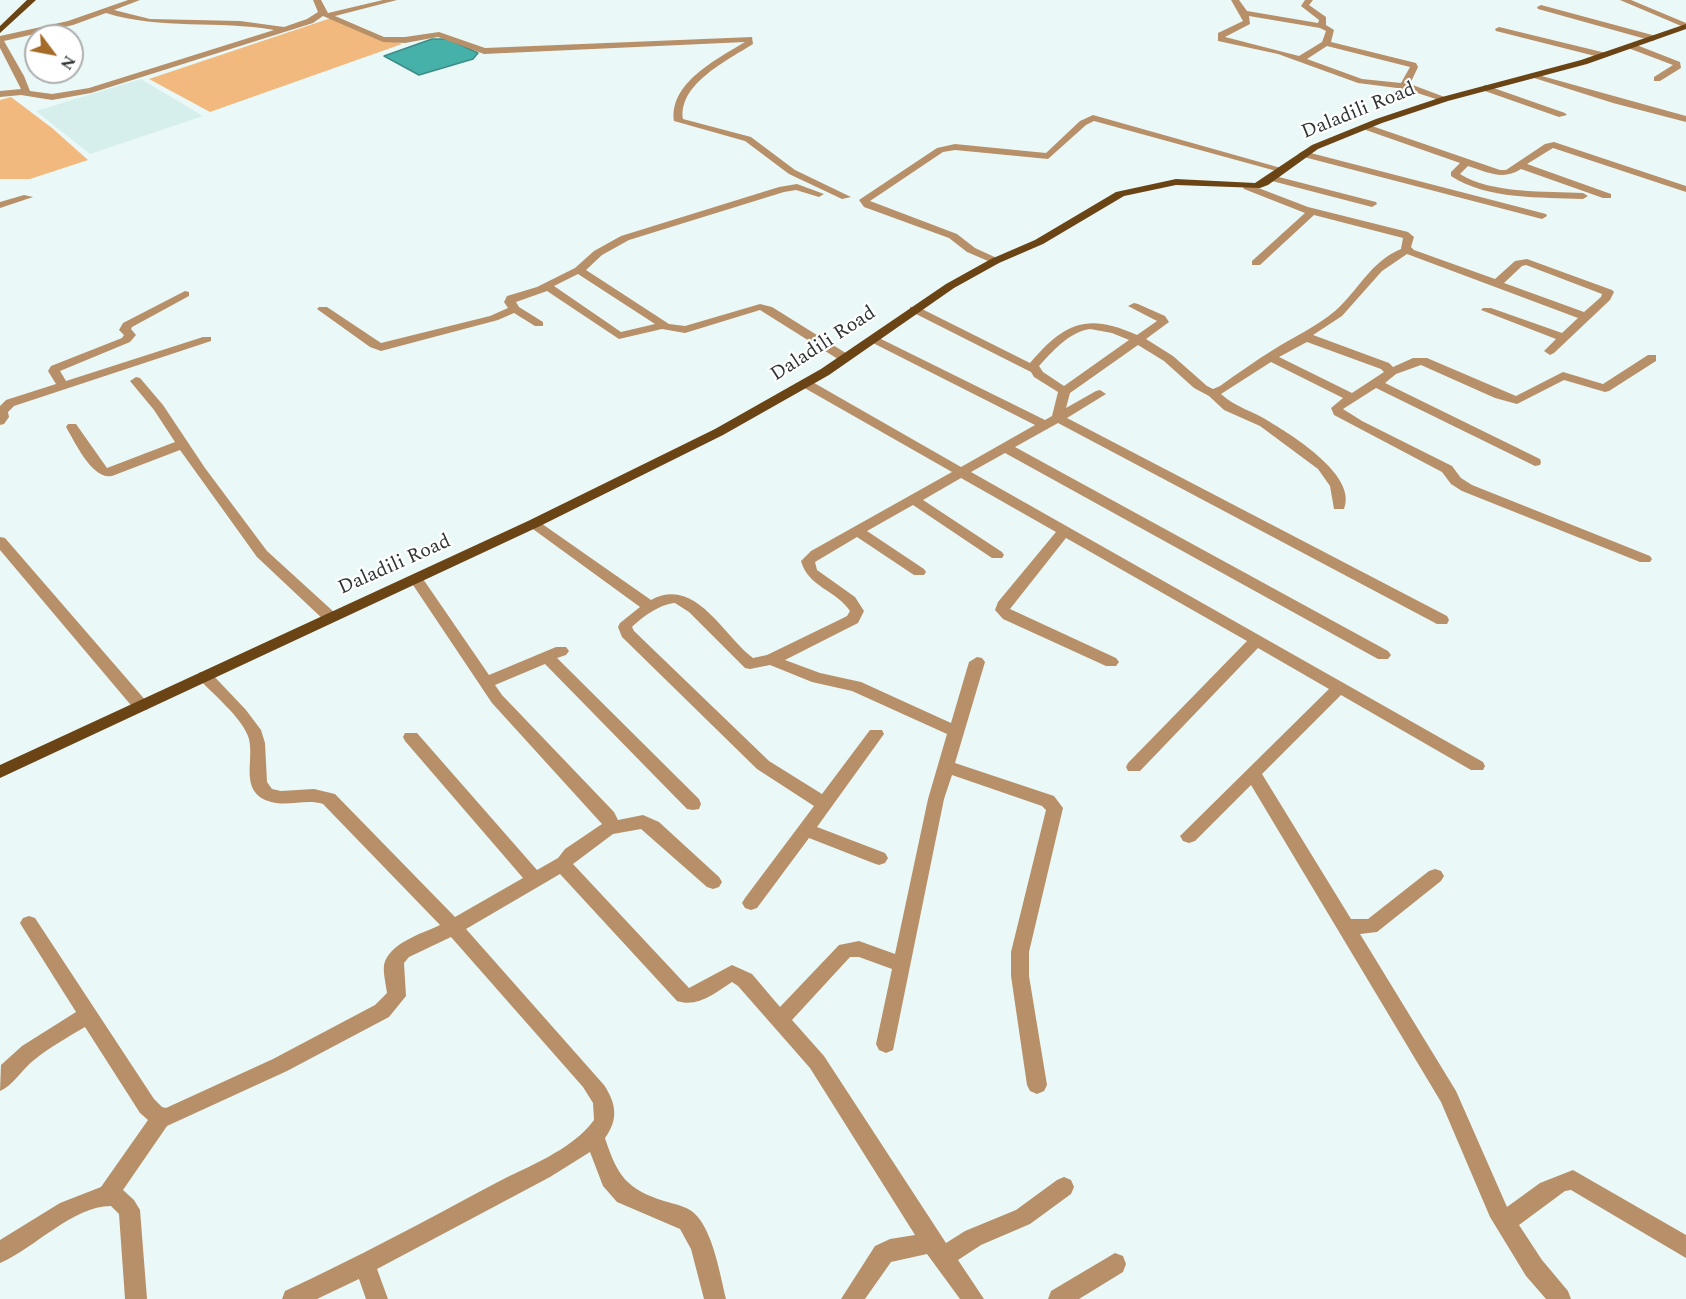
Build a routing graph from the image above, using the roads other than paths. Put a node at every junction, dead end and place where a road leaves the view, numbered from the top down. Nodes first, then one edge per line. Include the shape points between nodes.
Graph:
1 (23, 0) edge
2 (32, 0) edge
3 (136, 0) edge
4 (317, 0) edge
5 (393, 0) edge
6 (1235, 0) edge
7 (1309, 0) edge
8 (1624, 0) edge
9 (1541, 7) dead end
10 (107, 11) junction
11 (1244, 13) junction
12 (325, 14) junction
13 (0, 22) edge
14 (1322, 26) junction
15 (1684, 28) edge
16 (284, 29) junction
17 (1499, 29) dead end
18 (0, 31) edge
19 (1653, 38) junction
20 (0, 40) edge
21 (1326, 43) junction
22 (1631, 46) junction
23 (1603, 55) junction
24 (1300, 59) junction
25 (1534, 75) junction
26 (1657, 79) dead end
27 (1406, 86) junction
28 (1485, 88) junction
29 (26, 92) junction
30 (0, 94) edge
31 (1445, 99) junction
32 (1562, 115) dead end
33 (1686, 119) edge
34 (1366, 127) junction
35 (1303, 154) junction
36 (1466, 162) junction
37 (1520, 165) junction
38 (1283, 170) junction
39 (1271, 178) junction
40 (1248, 186) junction
41 (1686, 189) edge
42 (1583, 196) dead end
43 (1607, 196) dead end
44 (28, 197) dead end
45 (846, 197) junction
46 (864, 200) junction
47 (1372, 204) dead end
48 (0, 205) edge
49 (1313, 212) junction
50 (1542, 216) dead end
51 (1408, 250) junction
52 (995, 261) junction
53 (1256, 263) dead end
54 (579, 270) junction
55 (1496, 284) junction
56 (542, 287) junction
57 (184, 294) dead end
58 (1134, 306) dead end
59 (323, 309) dead end
60 (515, 309) junction
61 (915, 309) junction
62 (1487, 310) dead end
63 (1586, 317) junction
64 (539, 324) dead end
65 (665, 326) junction
66 (1307, 337) junction
67 (1564, 338) junction
68 (207, 339) dead end
69 (873, 339) junction
70 (1138, 341) junction
71 (1550, 351) dead end
72 (1270, 357) junction
73 (845, 358) junction
74 (1652, 358) dead end
75 (1033, 369) junction
76 (1391, 372) junction
77 (136, 381) dead end
78 (805, 383) junction
79 (1376, 383) junction
80 (63, 386) junction
81 (1064, 391) junction
82 (1213, 393) junction
83 (1100, 394) dead end
84 (1353, 398) junction
85 (0, 421) edge
86 (1052, 422) junction
87 (72, 427) dead end
88 (183, 444) junction
89 (1006, 448) junction
90 (1535, 462) dead end
91 (961, 474) junction
92 (914, 500) junction
93 (1339, 506) dead end
94 (533, 524) junction
95 (858, 531) junction
96 (1064, 532) junction
97 (0, 541) edge
98 (997, 555) dead end
99 (1645, 559) dead end
100 (919, 572) dead end
101 (416, 579) junction
102 (651, 607) junction
103 (330, 617) junction
104 (1442, 620) dead end
105 (1256, 641) junction
106 (1383, 655) dead end
107 (771, 660) junction
108 (1111, 662) dead end
109 (977, 663) dead end
110 (205, 676) junction
111 (486, 683) junction
112 (1339, 688) junction
113 (141, 706) junction
114 (955, 731) junction
115 (876, 734) dead end
116 (411, 737) dead end
117 (945, 766) junction
118 (1477, 766) dead end
119 (1134, 767) dead end
120 (0, 772) edge
121 (1253, 773) junction
122 (693, 804) dead end
123 (824, 804) junction
124 (609, 828) junction
125 (805, 829) junction
126 (1189, 836) dead end
127 (879, 858) dead end
128 (564, 863) junction
129 (1435, 876) dead end
130 (535, 879) junction
131 (713, 882) dead end
132 (750, 903) dead end
133 (29, 923) dead end
134 (1345, 926) junction
135 (453, 927) junction
136 (902, 965) junction
137 (88, 1015) junction
138 (780, 1020) junction
139 (886, 1044) dead end
140 (0, 1082) edge
141 (1037, 1085) dead end
142 (161, 1118) junction
143 (595, 1137) junction
144 (1064, 1187) dead end
145 (107, 1196) junction
146 (1505, 1222) junction
147 (1686, 1247) edge
148 (938, 1250) junction
149 (0, 1252) edge
150 (1115, 1264) dead end
151 (365, 1266) junction
152 (136, 1299) edge
153 (293, 1299) edge
154 (377, 1299) edge
155 (715, 1299) edge
156 (852, 1299) edge
157 (973, 1299) edge
158 (1059, 1299) edge
159 (1560, 1299) edge

1 - 13 main road
2 - 18 main road
3 - 10 street
4 - 12 street
5 - 12 street
6 - 11 street
7 - 14 street via 1305,6 1323,19
8 - 15 street
9 - 19 street
10 - 16 street via 138,21 250,22
10 - 20 street
11 - 14 street
11 - 24 street via 1247,22 1221,35 1221,39
12 - 16 street
12 - 45 street via 383,39 439,34 489,51 749,39 687,90 678,110 680,121 748,139 792,172
14 - 21 street via 1331,32
15 - 19 main road, Daladili Road
16 - 29 street via 91,90 52,97
17 - 23 street
19 - 22 main road, Daladili Road
20 - 29 street
21 - 24 street
21 - 27 street via 1413,65
22 - 23 main road, Daladili Road
22 - 26 street via 1677,64 1677,68
23 - 25 main road, Daladili Road
24 - 27 street via 1361,81
25 - 28 main road, Daladili Road
25 - 33 street
27 - 31 street
28 - 31 main road, Daladili Road
28 - 32 street
29 - 30 street
31 - 34 main road, Daladili Road
34 - 35 main road, Daladili Road
34 - 36 street
35 - 38 main road, Daladili Road
35 - 50 street
36 - 37 street via 1503,174
36 - 42 street via 1454,174 1469,182 1508,191
37 - 41 street via 1548,146 1560,145
37 - 43 street
38 - 39 main road, Daladili Road
38 - 46 street via 1093,118 1048,156 955,147 940,150
39 - 40 main road, Daladili Road
39 - 47 street
40 - 49 street
40 - 52 main road, Daladili Road via 1176,182 1134,189 1039,242
44 - 48 street
45 - 46 street
45 - 54 street via 797,187 783,189 625,238 598,253
46 - 52 street via 868,205 953,236
49 - 51 street via 1404,234 1409,237
49 - 53 street
51 - 55 street
51 - 66 street via 1394,257 1338,314 1310,331
52 - 61 main road, Daladili Road
54 - 56 street
54 - 65 street
55 - 63 street
55 - 63 street via 1519,263 1527,262 1608,292
56 - 60 street via 511,298
56 - 65 street via 552,288 620,336
57 - 80 street via 127,325 125,330 130,335 126,340 55,369
58 - 70 street via 1163,320
59 - 60 street via 381,347
60 - 64 street
61 - 69 main road, Daladili Road
61 - 75 street
62 - 67 street
63 - 67 street
65 - 73 street via 685,330 765,308
66 - 72 street
66 - 76 street via 1385,366
67 - 71 street
68 - 80 street
69 - 73 main road, Daladili Road
69 - 86 street
70 - 75 street via 1096,326 1080,327 1035,363
70 - 81 street
70 - 82 street via 1162,353 1203,389
72 - 82 street
72 - 84 street
73 - 78 main road, Daladili Road
74 - 76 street via 1611,387 1563,376 1517,400 1504,398 1423,361
75 - 81 street
76 - 79 street
77 - 88 street
78 - 91 street
78 - 94 main road, Daladili Road via 719,432
79 - 84 street
79 - 90 street
80 - 85 street via 10,403 2,411
81 - 86 street
82 - 93 street via 1228,407 1264,423 1323,466 1335,482
83 - 86 street
84 - 99 street via 1337,408 1338,412 1447,469 1461,485
86 - 89 street
86 - 104 street
87 - 88 street via 100,470 107,473
88 - 103 street via 262,554
89 - 91 street
89 - 106 street
91 - 92 street
91 - 96 street
92 - 95 street
92 - 98 street
94 - 101 main road, Daladili Road
94 - 102 street
95 - 100 street
95 - 107 street via 808,561 811,572 855,606 853,619
96 - 105 street
96 - 108 street via 1002,610
97 - 113 street
101 - 103 main road, Daladili Road
101 - 111 street
102 - 107 street via 668,598 684,600 740,658 750,664
102 - 123 street via 628,622 627,633 763,765
103 - 110 main road, Daladili Road
105 - 112 street
105 - 119 street
107 - 114 street via 817,678 856,686
109 - 114 street
110 - 113 main road, Daladili Road
110 - 135 street via 255,733 258,779 266,793 290,798 321,795 329,799
111 - 122 street via 554,654
111 - 124 street via 510,714 608,817
112 - 118 street
112 - 121 street
113 - 120 main road, Daladili Road
114 - 117 street
115 - 123 street
116 - 130 street
117 - 136 street
117 - 141 street via 1048,801 1054,808 1020,952 1020,976
121 - 126 street
121 - 134 street
123 - 125 street
124 - 128 street
124 - 131 street via 643,822
125 - 127 street
125 - 132 street
128 - 130 street
128 - 138 street via 684,995 697,994 732,973 745,980
129 - 134 street via 1371,927
130 - 135 street
133 - 137 street
134 - 146 street via 1449,1097
135 - 142 street via 396,959 393,967 397,996 382,1011 270,1070 170,1118
135 - 143 street via 599,1092 605,1115
136 - 138 street via 859,949 845,950
136 - 139 street
137 - 140 street via 25,1056
137 - 142 street via 147,1106
138 - 148 street via 817,1062
142 - 145 street
143 - 151 street
143 - 155 street via 615,1188 637,1203 689,1222
144 - 148 street via 1023,1216
145 - 149 street via 85,1203
145 - 152 street via 121,1199 129,1210
146 - 147 street via 1553,1186 1573,1180
146 - 159 street via 1534,1268
148 - 156 street via 890,1250 883,1254
148 - 157 street
150 - 158 street
151 - 153 street
151 - 154 street

